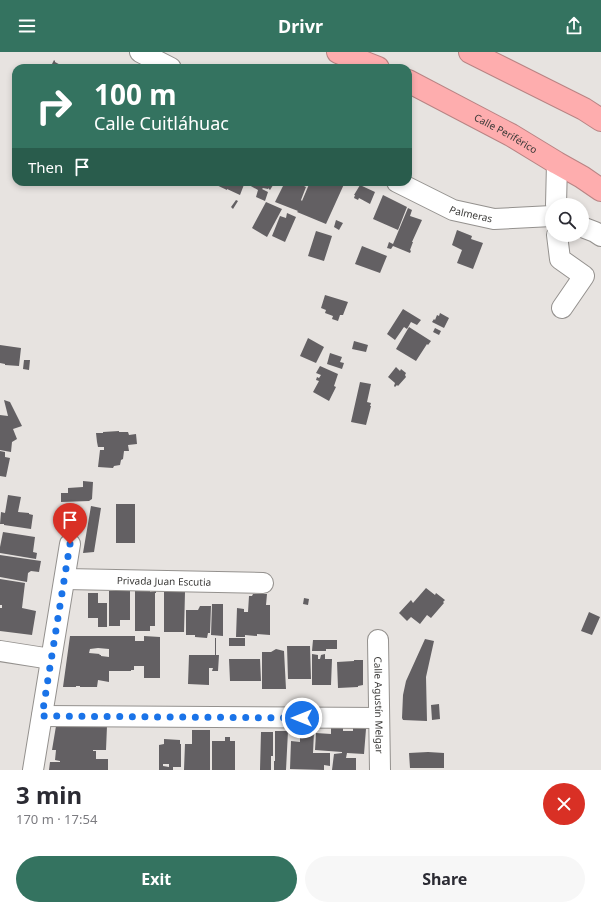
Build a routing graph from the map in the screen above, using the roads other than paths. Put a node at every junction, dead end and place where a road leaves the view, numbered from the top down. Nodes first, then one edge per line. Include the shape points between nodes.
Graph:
1 (140, 52) edge
2 (338, 52) edge
3 (354, 52) edge
4 (470, 52) edge
5 (490, 59) edge
6 (163, 64) edge
7 (368, 64) edge
8 (376, 64) edge
9 (412, 83) edge
10 (595, 114) edge
11 (557, 163) junction
12 (405, 186) edge
13 (601, 190) edge
14 (556, 198) edge
15 (545, 216) edge
16 (589, 230) edge
17 (601, 236) edge
18 (558, 242) edge
19 (562, 308) dead end
20 (70, 544) dead end
21 (64, 579) junction
22 (263, 583) dead end
23 (378, 640) dead end
24 (0, 651) edge
25 (51, 660) junction
26 (42, 716) junction
27 (379, 718) junction
28 (33, 770) edge
29 (380, 770) edge

1 - 6 street
2 - 7 highway
3 - 8 highway
4 - 5 highway
5 - 10 highway
9 - 11 highway, Calle Periférico via 511,135
11 - 13 highway, Calle Periférico
11 - 14 street
12 - 15 street, Palmeras via 453,210 494,219
16 - 17 street
18 - 19 street via 560,259 584,276
20 - 21 street
21 - 22 street, Privada Juan Escutia
21 - 25 street
23 - 27 street, Calle Agustín Melgar
24 - 25 street
25 - 26 street
26 - 27 street
26 - 28 street
27 - 29 street, Calle Agustín Melgar

